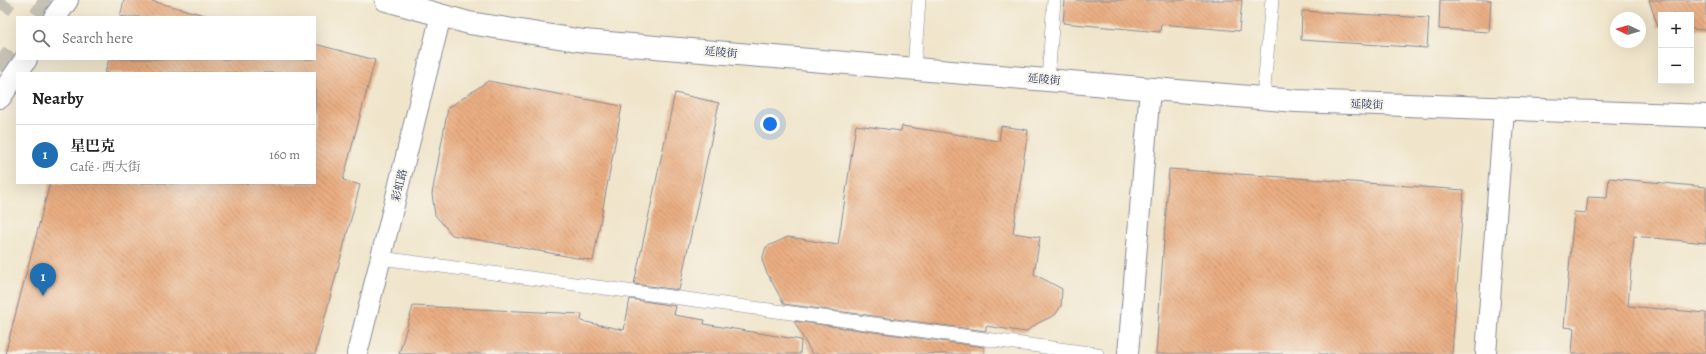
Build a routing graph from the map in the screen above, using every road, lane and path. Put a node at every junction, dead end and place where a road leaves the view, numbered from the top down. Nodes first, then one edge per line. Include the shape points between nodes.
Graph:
1 (68, 0) edge
2 (386, 0) edge
3 (919, 0) edge
4 (1054, 0) edge
5 (1272, 0) edge
6 (441, 15) junction
7 (56, 16) edge
8 (25, 60) edge
9 (914, 69) junction
10 (17, 72) edge
11 (16, 74) edge
12 (1048, 80) junction
13 (1150, 89) junction
14 (0, 97) edge
15 (1263, 98) junction
16 (1504, 108) junction
17 (1706, 116) edge
18 (381, 258) junction
19 (357, 354) edge
20 (1097, 354) edge
21 (1128, 354) edge
22 (1486, 354) edge

1 - 7 street
2 - 6 street, 延陵街
3 - 9 lane
4 - 12 lane
5 - 15 lane
6 - 9 street, 延陵街 via 469,23 584,41
6 - 18 street, 彩虹路
8 - 10 street
9 - 12 street, 延陵街
11 - 14 street
12 - 13 street, 延陵街
13 - 15 street, 延陵街
13 - 21 street
15 - 16 street, 延陵街
16 - 17 street, 延陵街
16 - 22 street
18 - 19 street, 彩虹路
18 - 20 lane

